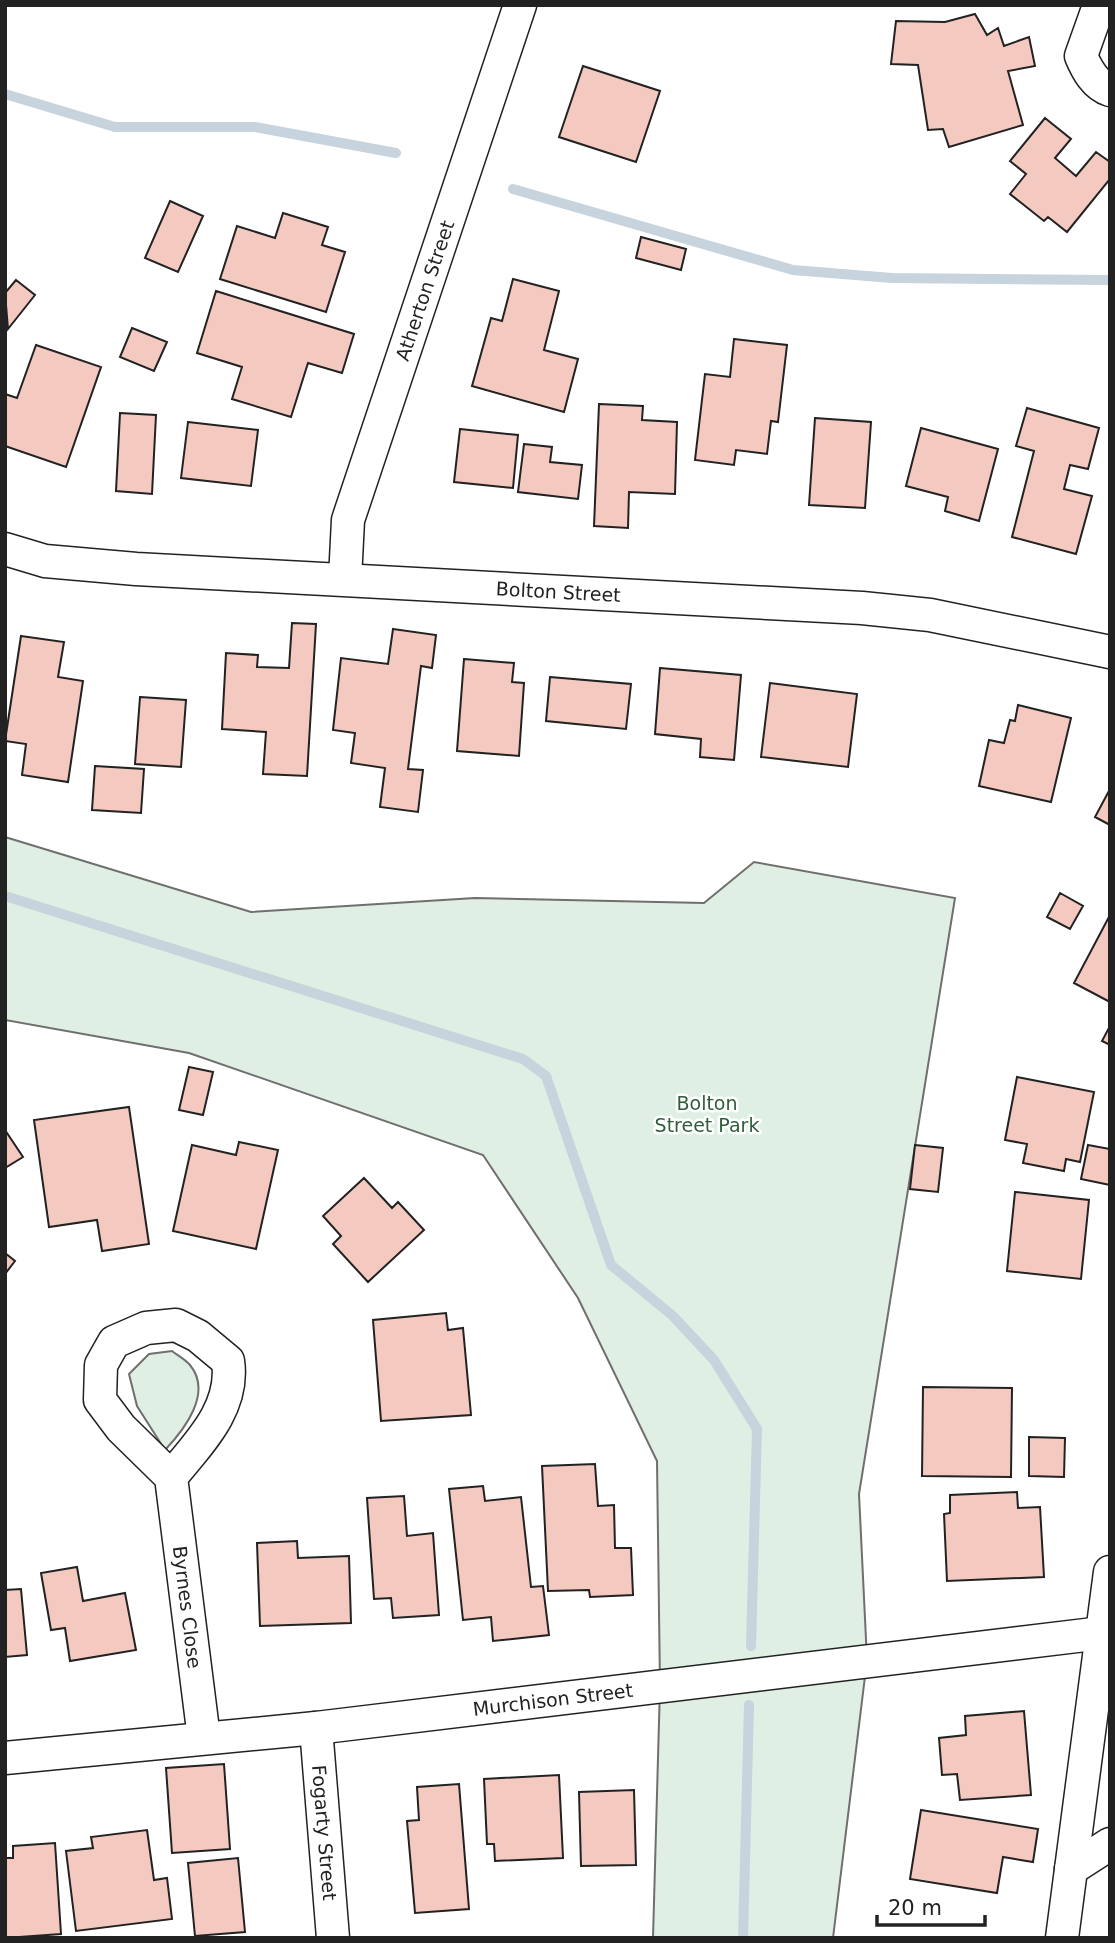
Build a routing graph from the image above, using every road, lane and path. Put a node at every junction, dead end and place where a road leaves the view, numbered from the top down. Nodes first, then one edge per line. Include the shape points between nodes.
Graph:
1 (520, 5) edge
2 (1104, 5) edge
3 (1110, 90) edge
4 (5, 549) edge
5 (345, 579) junction
6 (1110, 652) edge
7 (172, 1478) junction
8 (1110, 1572) edge
9 (1102, 1633) junction
10 (316, 1728) junction
11 (204, 1738) junction
12 (5, 1758) edge
13 (1110, 1844) edge
14 (1071, 1869) junction
15 (333, 1938) edge
16 (1062, 1938) edge

1 - 5 street, Atherton Street via 348,520
2 - 3 street via 1097,11 1081,56 1088,71
4 - 5 street, Bolton Street via 45,561 123,568
5 - 6 street, Bolton Street via 930,615
7 - 7 street via 214,1424 230,1379 228,1361 176,1325 146,1328 114,1342 101,1365 100,1400
7 - 11 street, Byrnes Close
8 - 9 street
9 - 10 street, Murchison Street
9 - 14 street
10 - 11 street, Murchison Street
10 - 15 street, Fogarty Street
11 - 12 street, Murchison Street
13 - 14 street
14 - 16 street

